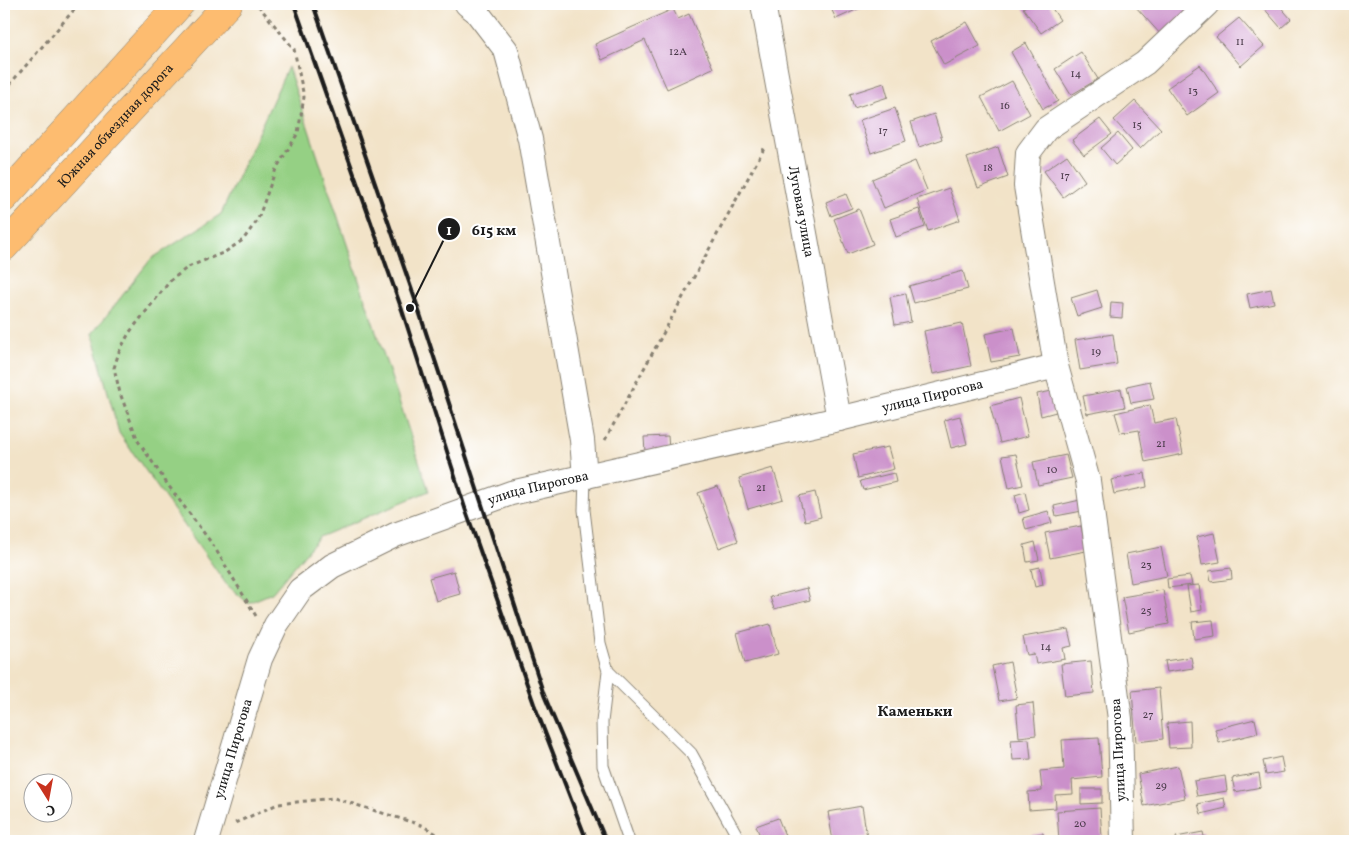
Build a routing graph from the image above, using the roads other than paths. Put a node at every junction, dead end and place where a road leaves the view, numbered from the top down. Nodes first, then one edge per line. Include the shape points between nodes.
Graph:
1 (180, 4) edge
2 (228, 4) edge
3 (467, 4) edge
4 (763, 4) edge
5 (1207, 4) edge
6 (4, 198) edge
7 (4, 247) edge
8 (1056, 366) junction
9 (839, 419) junction
10 (585, 477) junction
11 (608, 671) junction
12 (208, 833) edge
13 (629, 841) edge
14 (740, 841) edge
15 (1123, 841) edge

1 - 6 main road
2 - 7 main road, Южная объездная дорога
3 - 10 street via 506,50 530,139 582,440
4 - 9 street, Луговая улица
5 - 8 street, улица Пирогова via 1145,63 1046,129 1028,153 1026,186
8 - 9 street, улица Пирогова
8 - 15 street, улица Пирогова via 1088,482 1120,720
9 - 10 street, улица Пирогова
10 - 11 lane via 584,510 600,643
10 - 12 street, улица Пирогова via 511,493 395,535 332,566 300,590 276,624 260,659
11 - 13 lane via 602,722 603,766
11 - 14 lane via 691,753

